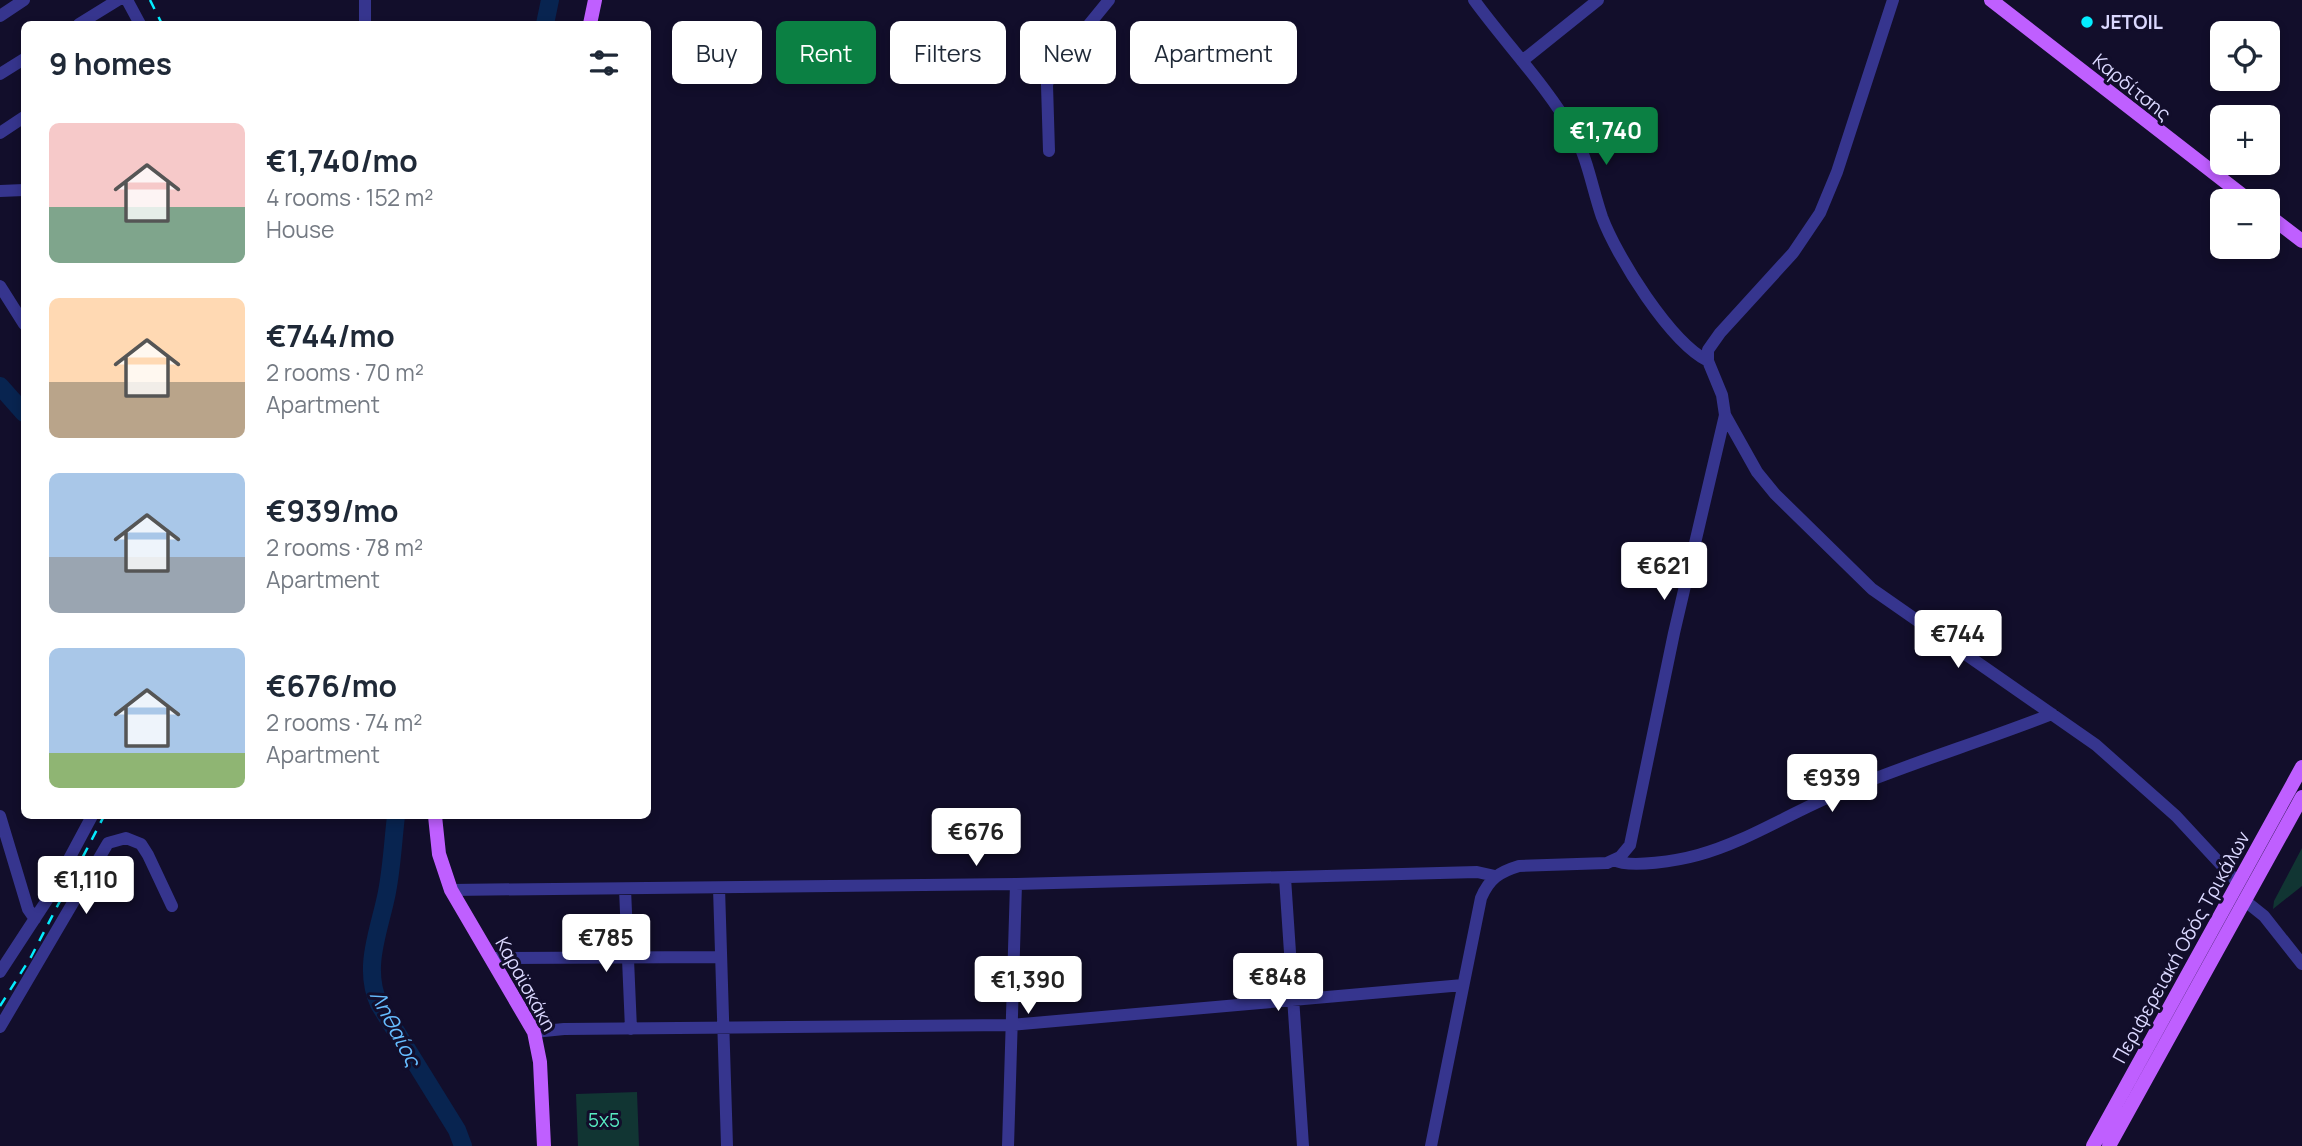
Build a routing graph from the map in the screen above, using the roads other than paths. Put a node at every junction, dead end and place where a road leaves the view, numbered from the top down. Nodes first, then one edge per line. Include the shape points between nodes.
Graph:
1 (24, 0) edge
2 (118, 0) edge
3 (127, 0) edge
4 (365, 0) edge
5 (594, 0) edge
6 (1108, 0) edge
7 (1475, 0) edge
8 (1598, 0) edge
9 (1893, 0) edge
10 (1991, 0) edge
11 (0, 16) edge
12 (84, 21) edge
13 (138, 21) edge
14 (365, 21) edge
15 (590, 21) edge
16 (21, 61) edge
17 (1522, 61) junction
18 (0, 74) edge
19 (21, 119) edge
20 (0, 133) edge
21 (1049, 151) dead end
22 (2235, 189) edge
23 (21, 190) edge
24 (0, 191) edge
25 (2280, 224) edge
26 (2302, 241) edge
27 (0, 286) edge
28 (21, 319) edge
29 (1708, 361) junction
30 (1725, 415) junction
31 (2052, 714) junction
32 (2302, 767) edge
33 (2302, 797) edge
34 (0, 816) edge
35 (90, 819) edge
36 (435, 819) edge
37 (1614, 860) junction
38 (1495, 876) junction
39 (1285, 878) junction
40 (2238, 883) junction
41 (1016, 884) junction
42 (719, 888) junction
43 (625, 889) junction
44 (451, 890) junction
45 (2244, 900) junction
46 (172, 906) dead end
47 (35, 919) junction
48 (628, 957) junction
49 (721, 957) junction
50 (490, 958) junction
51 (2302, 964) edge
52 (0, 972) edge
53 (1463, 985) junction
54 (1294, 999) junction
55 (1012, 1025) junction
56 (0, 1027) edge
57 (724, 1028) junction
58 (631, 1029) junction
59 (534, 1032) junction
60 (544, 1146) edge
61 (727, 1146) edge
62 (1008, 1146) edge
63 (1303, 1146) edge
64 (1431, 1146) edge
65 (2093, 1146) edge
66 (2109, 1146) edge

1 - 11 street
2 - 12 street
3 - 13 street
4 - 14 street
5 - 15 main road
6 - 21 street via 1051,71 1047,85
7 - 17 street
8 - 17 street
9 - 29 street via 1838,172 1820,213 1793,253 1714,339
10 - 22 main road, Καρδίτσης
16 - 18 street
17 - 29 street via 1575,135 1587,160 1606,229 1628,269 1685,345
19 - 20 street
23 - 24 street
25 - 26 main road
27 - 28 street
29 - 30 street via 1723,395
30 - 31 street via 1775,494 1872,589
30 - 37 street via 1633,833 1626,851
31 - 37 street via 1833,795 1708,852 1643,863
31 - 40 street via 2149,791
32 - 40 main road, Περιφερειακή Οδός Τρικάλων
33 - 45 main road, Περιφερειακή Οδός Τρικάλων
34 - 47 street
35 - 47 street
36 - 44 main road, Καραϊσκάκη via 439,854
37 - 38 street via 1519,866
38 - 39 street via 1477,872
38 - 53 street via 1480,898
39 - 41 street
39 - 54 street
40 - 65 main road, Περιφερειακή Οδός Τρικάλων
41 - 42 street
41 - 55 street
42 - 43 street
42 - 49 street
43 - 44 street
43 - 48 street
44 - 50 main road, Καραϊσκάκη
45 - 51 street via 2264,916
45 - 66 main road, Περιφερειακή Οδός Τρικάλων
46 - 56 street via 141,844 127,838 108,843
47 - 52 street
48 - 49 street
48 - 50 street
48 - 58 street
49 - 57 street
50 - 59 main road, Καραϊσκάκη
53 - 54 street
53 - 64 street
54 - 55 street
54 - 63 street
55 - 57 street
55 - 62 street
57 - 58 street
57 - 61 street
58 - 59 street
59 - 60 main road, Καραϊσκάκη

